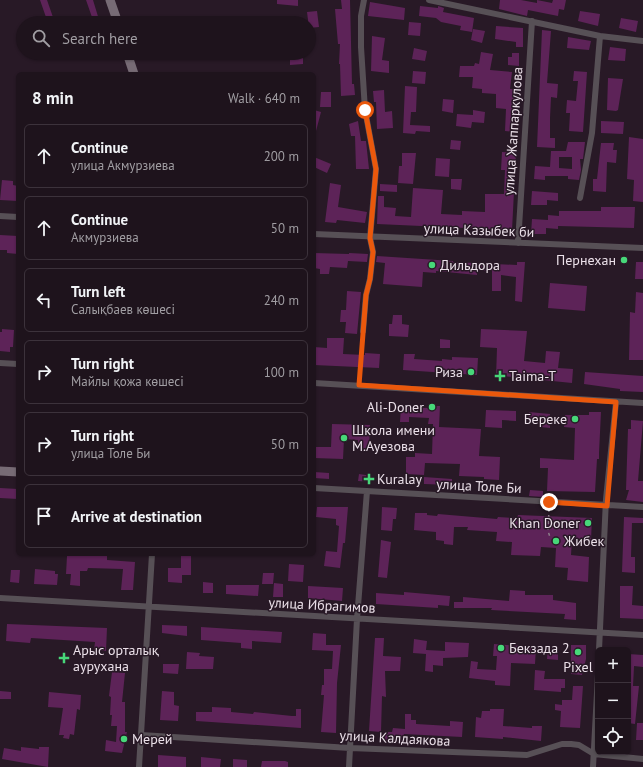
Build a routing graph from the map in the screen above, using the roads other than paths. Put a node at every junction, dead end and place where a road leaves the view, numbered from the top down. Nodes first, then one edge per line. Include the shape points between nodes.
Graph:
1 (110, 0) edge
2 (364, 0) edge
3 (429, 0) edge
4 (445, 1) edge
5 (116, 16) edge
6 (532, 21) junction
7 (600, 36) junction
8 (643, 41) edge
9 (129, 60) edge
10 (133, 72) edge
11 (580, 198) dead end
12 (0, 216) edge
13 (16, 217) edge
14 (316, 234) edge
15 (370, 238) junction
16 (518, 243) junction
17 (643, 248) edge
18 (363, 331) road end
19 (0, 363) edge
20 (16, 364) edge
21 (316, 383) edge
22 (616, 402) junction
23 (643, 403) edge
24 (0, 471) edge
25 (16, 472) edge
26 (316, 488) edge
27 (367, 491) junction
28 (607, 506) junction
29 (643, 507) edge
30 (152, 556) edge
31 (0, 598) edge
32 (149, 607) junction
33 (357, 619) junction
34 (600, 632) junction
35 (643, 635) edge
36 (599, 647) edge
37 (598, 683) edge
38 (141, 735) junction
39 (350, 748) junction
40 (594, 754) junction
41 (643, 759) edge
42 (139, 767) edge
43 (349, 767) edge
44 (593, 767) edge

1 - 5 main road
2 - 15 street via 361,47 365,110 376,169
3 - 4 street
4 - 6 street
6 - 7 street
6 - 16 street, улица Жаппаркулова
7 - 8 street
7 - 11 street via 592,133
9 - 10 main road
12 - 13 street
14 - 15 street, улица Казыбек би
15 - 16 street, улица Казыбек би
15 - 18 street via 373,252
16 - 17 street, улица Казыбек би
19 - 20 street
21 - 22 street
22 - 23 street
22 - 28 street
24 - 25 main road
26 - 27 street, улица Толе Би
27 - 28 street, улица Толе Би
27 - 33 street
28 - 29 street, улица Толе Би
28 - 34 street
30 - 32 street
31 - 32 street, улица Ибрагимов
32 - 33 street, улица Ибрагимов
32 - 38 street
33 - 34 street, улица Ибрагимов
33 - 39 street
34 - 35 street, улица Ибрагимов
34 - 36 street
37 - 40 street
38 - 39 street, улица Калдаякова
38 - 42 street
39 - 40 street, улица Калдаякова via 527,755 562,744 571,744 579,745
39 - 43 street
40 - 41 street, улица Калдаякова
40 - 44 street

